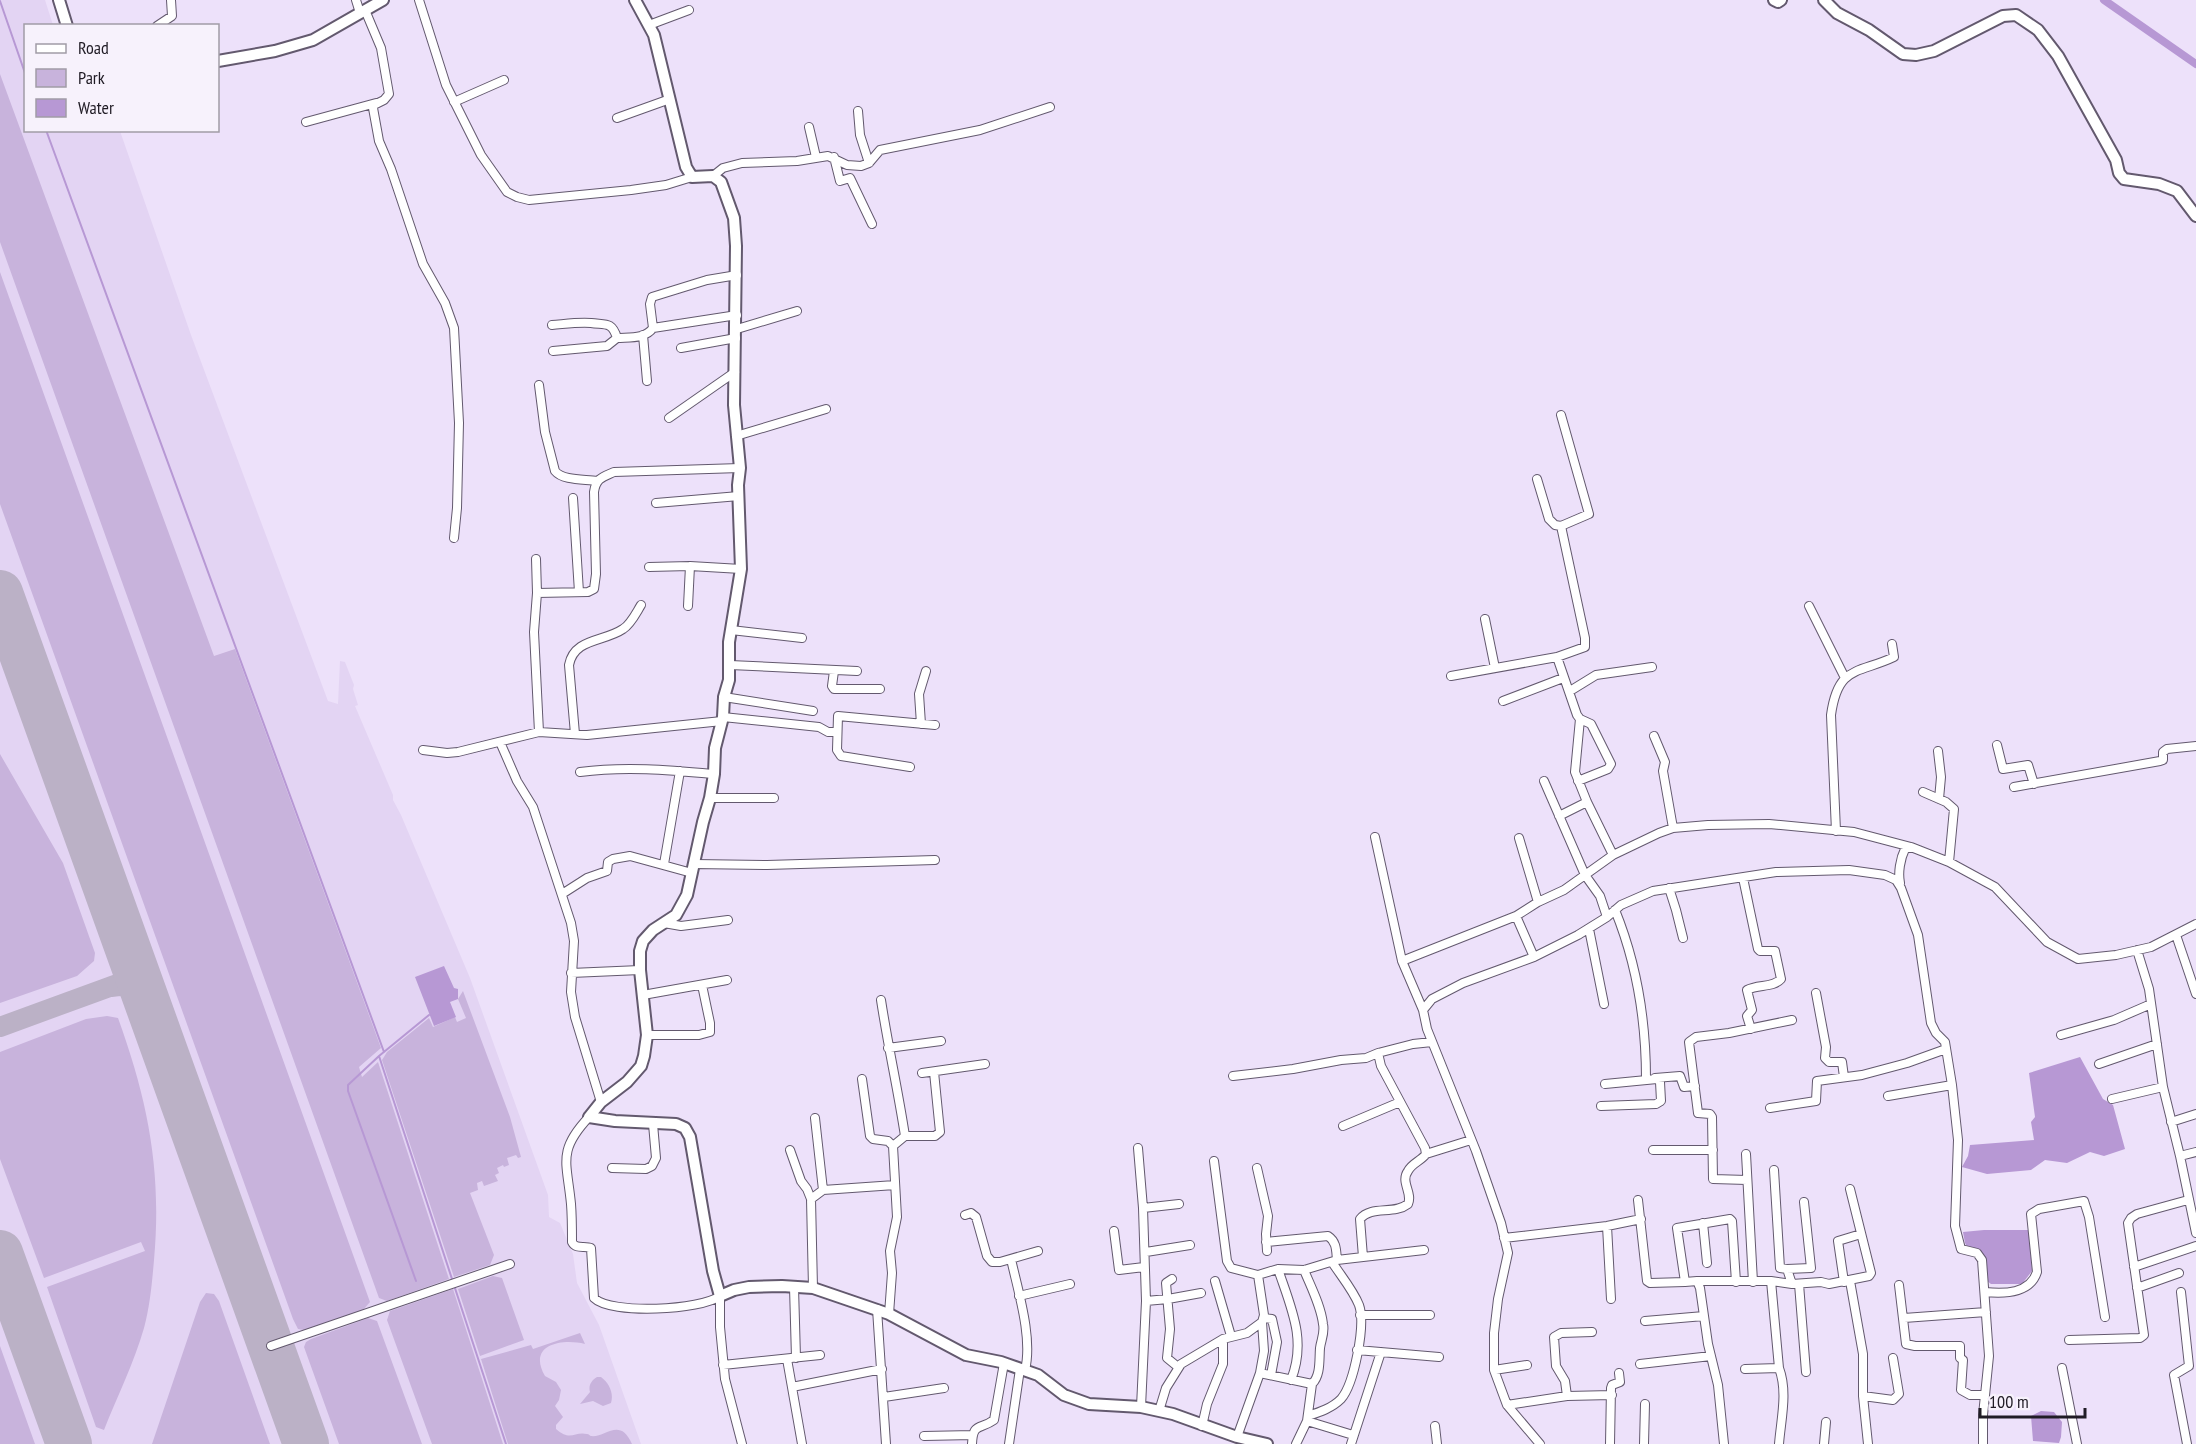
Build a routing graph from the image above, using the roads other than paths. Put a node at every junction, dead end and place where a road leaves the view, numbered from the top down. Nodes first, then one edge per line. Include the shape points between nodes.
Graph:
1 (59, 0) edge
2 (171, 0) edge
3 (356, 0) edge
4 (382, 0) edge
5 (419, 0) edge
6 (635, 0) edge
7 (1774, 0) edge
8 (1781, 0) edge
9 (1824, 0) edge
10 (688, 10) dead end
11 (363, 12) junction
12 (66, 24) edge
13 (160, 24) edge
14 (649, 25) junction
15 (219, 61) edge
16 (504, 80) dead end
17 (670, 99) junction
18 (454, 102) junction
19 (376, 103) junction
20 (1050, 107) dead end
21 (858, 111) dead end
22 (617, 118) dead end
23 (306, 122) dead end
24 (809, 126) dead end
25 (816, 157) junction
26 (834, 157) junction
27 (869, 163) junction
28 (712, 176) junction
29 (692, 177) junction
30 (2196, 216) edge
31 (872, 224) dead end
32 (736, 275) junction
33 (797, 311) dead end
34 (737, 315) junction
35 (552, 325) dead end
36 (653, 328) junction
37 (736, 333) junction
38 (643, 335) junction
39 (617, 338) junction
40 (681, 348) dead end
41 (553, 351) dead end
42 (735, 372) junction
43 (647, 381) dead end
44 (539, 385) dead end
45 (826, 409) dead end
46 (1561, 416) dead end
47 (669, 418) dead end
48 (736, 436) junction
49 (740, 468) junction
50 (1537, 479) dead end
51 (597, 482) junction
52 (739, 496) junction
53 (573, 498) dead end
54 (656, 503) dead end
55 (1562, 526) junction
56 (454, 538) dead end
57 (536, 559) dead end
58 (690, 566) junction
59 (649, 567) dead end
60 (741, 569) junction
61 (579, 592) junction
62 (537, 593) junction
63 (641, 605) dead end
64 (688, 606) dead end
65 (1809, 606) dead end
66 (1485, 619) dead end
67 (731, 630) junction
68 (802, 638) dead end
69 (1892, 644) dead end
70 (1557, 657) junction
71 (730, 665) junction
72 (1652, 667) dead end
73 (1495, 668) junction
74 (834, 671) junction
75 (857, 671) dead end
76 (926, 671) dead end
77 (1451, 676) dead end
78 (1563, 678) junction
79 (1845, 678) junction
80 (880, 689) dead end
81 (1570, 691) junction
82 (724, 697) junction
83 (1503, 700) dead end
84 (813, 711) dead end
85 (722, 719) junction
86 (1580, 719) junction
87 (921, 724) junction
88 (935, 726) dead end
89 (539, 732) junction
90 (837, 732) junction
91 (574, 734) junction
92 (1654, 736) dead end
93 (500, 741) junction
94 (1996, 745) dead end
95 (2196, 746) edge
96 (423, 750) dead end
97 (1938, 751) dead end
98 (910, 767) dead end
99 (680, 771) junction
100 (580, 772) dead end
101 (714, 774) junction
102 (1544, 781) dead end
103 (1578, 781) junction
104 (2034, 784) junction
105 (2014, 787) dead end
106 (1923, 792) dead end
107 (710, 798) junction
108 (774, 798) dead end
109 (1939, 799) junction
110 (1587, 802) junction
111 (1559, 816) junction
112 (1673, 828) junction
113 (1836, 831) junction
114 (1375, 837) dead end
115 (1519, 838) dead end
116 (1911, 848) junction
117 (1613, 855) junction
118 (935, 860) dead end
119 (1949, 862) junction
120 (664, 864) junction
121 (693, 868) junction
122 (1585, 875) junction
123 (1743, 878) junction
124 (1669, 888) junction
125 (1901, 888) junction
126 (562, 894) junction
127 (1538, 902) junction
128 (1615, 910) junction
129 (1516, 916) junction
130 (1607, 917) junction
131 (728, 921) dead end
132 (664, 923) junction
133 (2196, 924) edge
134 (1589, 929) junction
135 (2176, 935) junction
136 (1683, 938) dead end
137 (2137, 950) junction
138 (1534, 957) junction
139 (1402, 961) junction
140 (640, 970) junction
141 (571, 973) junction
142 (728, 980) dead end
143 (702, 985) junction
144 (1816, 993) dead end
145 (2196, 994) edge
146 (643, 995) junction
147 (881, 1000) dead end
148 (1604, 1004) dead end
149 (2151, 1004) junction
150 (1423, 1010) junction
151 (1792, 1020) dead end
152 (1751, 1029) junction
153 (647, 1035) junction
154 (2061, 1035) dead end
155 (941, 1041) dead end
156 (1432, 1042) junction
157 (2157, 1044) junction
158 (888, 1048) junction
159 (1946, 1049) junction
160 (1378, 1053) junction
161 (985, 1064) dead end
162 (2099, 1064) dead end
163 (934, 1072) junction
164 (922, 1074) dead end
165 (1233, 1076) dead end
166 (1844, 1077) junction
167 (1655, 1078) junction
168 (862, 1079) dead end
169 (1646, 1079) junction
170 (1605, 1084) dead end
171 (1952, 1085) junction
172 (1695, 1086) junction
173 (2163, 1087) junction
174 (1888, 1096) dead end
175 (2112, 1100) dead end
176 (601, 1102) junction
177 (1400, 1102) junction
178 (1601, 1106) dead end
179 (1770, 1108) dead end
180 (2196, 1114) edge
181 (589, 1117) junction
182 (815, 1118) dead end
183 (2171, 1122) junction
184 (653, 1124) junction
185 (1343, 1126) dead end
186 (905, 1136) junction
187 (1472, 1140) junction
188 (893, 1146) junction
189 (1138, 1148) dead end
190 (790, 1150) dead end
191 (1653, 1150) dead end
192 (1713, 1150) junction
193 (2196, 1152) edge
194 (1426, 1154) junction
195 (1746, 1154) dead end
196 (2180, 1156) junction
197 (1214, 1161) dead end
198 (612, 1168) dead end
199 (1257, 1168) dead end
200 (1774, 1170) dead end
201 (1747, 1180) junction
202 (895, 1185) junction
203 (1850, 1189) dead end
204 (823, 1190) junction
205 (811, 1199) junction
206 (1638, 1200) dead end
207 (2188, 1200) junction
208 (1804, 1202) dead end
209 (1179, 1204) dead end
210 (1143, 1208) junction
211 (965, 1215) dead end
212 (1641, 1220) junction
213 (1703, 1223) junction
214 (1607, 1226) junction
215 (1114, 1231) dead end
216 (2196, 1233) edge
217 (1861, 1234) junction
218 (1504, 1238) junction
219 (1190, 1245) dead end
220 (2196, 1246) edge
221 (1424, 1250) dead end
222 (1038, 1251) dead end
223 (1146, 1252) junction
224 (1363, 1257) junction
225 (1011, 1259) junction
226 (1334, 1261) junction
227 (1707, 1263) dead end
228 (510, 1264) dead end
229 (1144, 1267) junction
230 (2134, 1267) junction
231 (1278, 1269) junction
232 (1787, 1269) junction
233 (1304, 1270) junction
234 (2179, 1273) dead end
235 (1258, 1275) junction
236 (1172, 1279) dead end
237 (1215, 1281) dead end
238 (1697, 1281) junction
239 (1771, 1281) junction
240 (1685, 1282) junction
241 (1736, 1282) junction
242 (1753, 1282) junction
243 (1847, 1282) junction
244 (1070, 1284) dead end
245 (1795, 1284) junction
246 (1899, 1286) dead end
247 (794, 1287) junction
248 (813, 1288) junction
249 (2138, 1288) junction
250 (1985, 1292) junction
251 (2181, 1292) dead end
252 (1201, 1293) dead end
253 (720, 1296) junction
254 (1019, 1296) junction
255 (1168, 1299) junction
256 (1611, 1299) dead end
257 (1146, 1301) junction
258 (877, 1309) junction
259 (1986, 1312) junction
260 (889, 1314) junction
261 (1360, 1315) junction
262 (1430, 1315) dead end
263 (1704, 1316) junction
264 (2104, 1317) dead end
265 (1904, 1318) junction
266 (1263, 1320) junction
267 (1645, 1322) dead end
268 (1592, 1332) dead end
269 (1227, 1337) junction
270 (2069, 1340) dead end
271 (271, 1346) dead end
272 (1357, 1350) junction
273 (1381, 1352) junction
274 (820, 1356) dead end
275 (1711, 1356) junction
276 (1439, 1357) dead end
277 (791, 1358) junction
278 (1893, 1358) dead end
279 (1004, 1363) junction
280 (1640, 1364) dead end
281 (723, 1365) junction
282 (1527, 1365) dead end
283 (1178, 1367) junction
284 (1779, 1368) junction
285 (2062, 1368) dead end
286 (882, 1369) junction
287 (1022, 1369) junction
288 (1745, 1369) dead end
289 (1494, 1370) junction
290 (1806, 1372) dead end
291 (1260, 1373) junction
292 (1619, 1373) dead end
293 (1271, 1375) junction
294 (1291, 1380) junction
295 (1312, 1384) junction
296 (792, 1387) junction
297 (945, 1388) dead end
298 (1612, 1395) junction
299 (1984, 1395) junction
300 (1567, 1396) junction
301 (1863, 1396) junction
302 (884, 1397) junction
303 (1645, 1404) dead end
304 (1507, 1405) junction
305 (1140, 1407) junction
306 (1159, 1411) junction
307 (1308, 1418) junction
308 (1826, 1422) dead end
309 (1202, 1426) junction
310 (1435, 1426) dead end
311 (973, 1435) junction
312 (1353, 1435) junction
313 (924, 1436) dead end
314 (1242, 1440) edge
315 (742, 1444) edge
316 (802, 1444) edge
317 (886, 1444) edge
318 (972, 1444) edge
319 (1009, 1444) edge
320 (1267, 1444) edge
321 (1296, 1444) edge
322 (1351, 1444) edge
323 (1437, 1444) edge
324 (1540, 1444) edge
325 (1610, 1444) edge
326 (1644, 1444) edge
327 (1724, 1444) edge
328 (1779, 1444) edge
329 (1824, 1444) edge
330 (1868, 1444) edge
331 (1983, 1444) edge
332 (2077, 1444) edge
333 (2187, 1444) edge

1 - 12 street
2 - 13 street via 172,16
3 - 11 street
4 - 11 street
5 - 18 street
6 - 14 street
7 - 8 street
9 - 30 street via 1903,54 1934,51 2002,16 2016,15 2038,30 2058,56 2116,160 2119,173 2124,178 2177,191
10 - 14 street
11 - 15 street via 313,40
11 - 19 street via 381,48 389,94
14 - 17 street
16 - 18 street
17 - 22 street
17 - 29 street via 686,167
18 - 29 street via 498,182 517,197 530,200 632,190
19 - 23 street
19 - 56 street via 373,114 379,141 423,264 454,328 459,423
20 - 27 street via 980,130 880,150
21 - 27 street via 860,135
24 - 25 street
25 - 26 street
25 - 28 street via 742,163
26 - 27 street via 847,165
26 - 31 street via 840,181 850,178
28 - 29 street
28 - 32 street via 721,182 734,218
32 - 34 street
32 - 36 street via 652,297
33 - 37 street
34 - 36 street
34 - 37 street
35 - 39 street via 607,324 615,330
36 - 38 street
37 - 40 street
37 - 42 street
38 - 39 street
38 - 43 street
39 - 41 street via 607,346
42 - 47 street
42 - 48 street
44 - 51 street via 555,471 564,477
45 - 48 street
46 - 55 street via 1590,511
48 - 49 street
49 - 51 street via 614,472
49 - 52 street
50 - 55 street via 1549,519
51 - 61 street via 596,585 588,592
52 - 54 street
52 - 60 street
53 - 61 street
55 - 70 street via 1586,643 1581,650
57 - 62 street
58 - 59 street
58 - 60 street
58 - 64 street
60 - 67 street
61 - 62 street
62 - 89 street via 534,632
63 - 91 street via 624,629 580,646 570,657
65 - 79 street
66 - 73 street
67 - 68 street
67 - 71 street
69 - 79 street via 1894,657 1860,668
70 - 73 street
70 - 78 street
71 - 74 street
71 - 82 street
72 - 81 street via 1596,675
73 - 77 street
74 - 75 street
74 - 80 street via 834,689
76 - 87 street via 919,694
78 - 81 street
78 - 83 street
79 - 113 street via 1833,700 1831,714
81 - 86 street
82 - 84 street
82 - 85 street
85 - 90 street
85 - 91 street
85 - 101 street
86 - 103 street via 1575,761
86 - 103 street via 1591,724 1611,766
87 - 88 street
87 - 90 street via 838,716
89 - 91 street
89 - 93 street
90 - 98 street via 841,756
92 - 112 street via 1665,762 1663,771
93 - 96 street via 447,753
93 - 126 street via 533,807
94 - 104 street via 2003,769 2028,765
95 - 104 street via 2167,749 2160,761
97 - 109 street
99 - 100 street via 609,768
99 - 101 street
99 - 120 street
101 - 107 street
102 - 111 street
103 - 110 street
104 - 105 street
106 - 109 street
107 - 108 street
107 - 121 street
109 - 119 street via 1954,809
110 - 111 street
110 - 117 street
111 - 122 street
112 - 113 street via 1769,824
112 - 117 street
113 - 116 street via 1854,832
114 - 139 street
115 - 127 street
116 - 119 street
116 - 125 street via 1903,854
117 - 122 street
118 - 121 street
119 - 137 street via 1995,887 2047,942 2078,959
120 - 121 street
120 - 126 street via 630,856 613,859 608,862 607,871
121 - 132 street via 687,895 676,915
122 - 127 street
122 - 130 street via 1600,896
123 - 124 street
123 - 125 street via 1776,872 1849,870 1885,875 1896,880
123 - 152 street via 1758,949 1776,953 1781,979 1777,984 1748,990
124 - 128 street via 1653,891
124 - 136 street
125 - 159 street via 1918,935 1931,1023
126 - 141 street via 574,941
127 - 129 street
128 - 130 street
128 - 169 street via 1626,936 1641,1005
129 - 138 street
129 - 139 street
130 - 134 street
131 - 132 street via 681,926
132 - 140 street via 643,941
133 - 135 street
134 - 138 street
134 - 148 street
135 - 137 street
135 - 145 street
137 - 149 street
138 - 150 street via 1462,983 1432,999
139 - 150 street
140 - 141 street
140 - 146 street
141 - 176 street via 575,1017
142 - 143 street
143 - 146 street
143 - 153 street via 710,1032
144 - 166 street via 1825,1058 1842,1062
146 - 153 street
147 - 158 street
149 - 154 street via 2114,1020
149 - 157 street
150 - 156 street
151 - 152 street
152 - 172 street via 1689,1042
153 - 176 street via 641,1066
155 - 158 street
156 - 160 street
156 - 187 street
157 - 162 street
157 - 173 street
158 - 186 street
159 - 166 street via 1907,1063
159 - 171 street
160 - 165 street via 1366,1058
160 - 177 street
161 - 163 street
163 - 164 street
163 - 186 street via 940,1132 935,1136
166 - 179 street via 1817,1081 1816,1101
167 - 169 street
167 - 172 street via 1680,1076 1684,1086
167 - 178 street via 1659,1082 1658,1103
168 - 188 street via 870,1136
169 - 170 street
171 - 174 street
171 - 250 street via 1958,1140 1956,1226 1961,1249 1977,1252 1983,1260
172 - 192 street via 1698,1113 1712,1116
173 - 175 street
173 - 183 street
176 - 181 street
177 - 185 street
177 - 194 street
180 - 183 street
181 - 184 street
181 - 253 street via 573,1135 566,1157 572,1242 591,1248 594,1298 637,1308 669,1308 698,1305
182 - 204 street
183 - 196 street
184 - 198 street via 656,1158 652,1166
184 - 253 street via 680,1125 690,1137
186 - 188 street
187 - 194 street
187 - 218 street
188 - 202 street
189 - 210 street
190 - 205 street
191 - 192 street
192 - 201 street via 1713,1179
193 - 196 street
194 - 224 street via 1408,1170 1407,1204 1369,1212 1360,1219
195 - 201 street
196 - 207 street
197 - 235 street via 1227,1261 1232,1268
199 - 226 street via 1268,1216 1267,1246 1328,1236 1336,1244
200 - 232 street via 1780,1268
201 - 242 street
202 - 204 street
202 - 260 street via 897,1217 890,1251
203 - 217 street
204 - 205 street
205 - 248 street
206 - 212 street
207 - 216 street
207 - 230 street via 2131,1218 2128,1230
208 - 232 street via 1811,1268
209 - 210 street
210 - 223 street
211 - 225 street via 976,1216 989,1260 994,1263
212 - 214 street
212 - 240 street via 1647,1281
213 - 227 street
213 - 240 street via 1677,1228
213 - 241 street via 1732,1221
214 - 218 street
214 - 256 street
215 - 229 street via 1119,1270
217 - 243 street via 1838,1241
217 - 243 street via 1871,1273
218 - 289 street via 1508,1253 1498,1299
219 - 223 street
220 - 230 street
221 - 224 street
222 - 225 street
223 - 229 street
224 - 226 street
225 - 254 street
226 - 233 street
226 - 261 street via 1360,1308
228 - 271 street
229 - 257 street
230 - 249 street
231 - 233 street
231 - 235 street
231 - 294 street via 1298,1334 1298,1362
232 - 245 street
233 - 295 street via 1323,1323 1319,1368
234 - 249 street
235 - 266 street
236 - 255 street via 1166,1283
237 - 269 street
238 - 240 street
238 - 241 street
238 - 263 street
239 - 242 street
239 - 245 street
239 - 284 street
241 - 242 street
243 - 245 street
243 - 301 street via 1863,1354
244 - 254 street
245 - 290 street
246 - 265 street
247 - 248 street
247 - 253 street via 748,1287
247 - 277 street
248 - 258 street
249 - 270 street via 2144,1332 2140,1338
250 - 259 street
250 - 264 street via 2019,1290 2035,1279 2031,1214 2084,1201
251 - 333 street via 2189,1366 2174,1375
252 - 255 street
253 - 281 street
254 - 287 street via 1026,1336 1026,1363
255 - 257 street
255 - 283 street via 1167,1358
257 - 305 street
258 - 260 street
258 - 286 street
259 - 265 street
259 - 299 street via 1989,1356
260 - 279 street via 940,1343
261 - 262 street
261 - 272 street
263 - 267 street
263 - 275 street
265 - 299 street via 1906,1344 1960,1346 1961,1390
266 - 269 street via 1247,1333
266 - 291 street
266 - 293 street via 1272,1319 1276,1337
268 - 300 street via 1554,1337 1556,1366
269 - 283 street
269 - 309 street via 1223,1364
272 - 273 street
272 - 307 street via 1341,1399
273 - 276 street
273 - 312 street
274 - 277 street
275 - 280 street
275 - 327 street
277 - 281 street
277 - 296 street
278 - 301 street via 1897,1398
279 - 287 street
279 - 311 street via 994,1420 976,1428
281 - 315 street
282 - 289 street
283 - 306 street
284 - 288 street
284 - 328 street via 1784,1391
285 - 332 street
286 - 296 street
286 - 302 street
287 - 305 street via 1038,1375 1064,1395 1089,1404
287 - 319 street
289 - 304 street
291 - 293 street
291 - 314 street
292 - 298 street via 1620,1382 1612,1385
293 - 294 street
294 - 295 street
295 - 307 street
296 - 316 street
297 - 302 street
298 - 300 street
298 - 325 street
299 - 331 street
300 - 304 street
301 - 330 street
302 - 317 street
303 - 326 street
304 - 324 street
305 - 306 street
306 - 309 street
307 - 312 street
307 - 321 street
308 - 329 street
309 - 314 street
310 - 323 street
311 - 313 street
311 - 318 street
312 - 322 street
314 - 320 street

